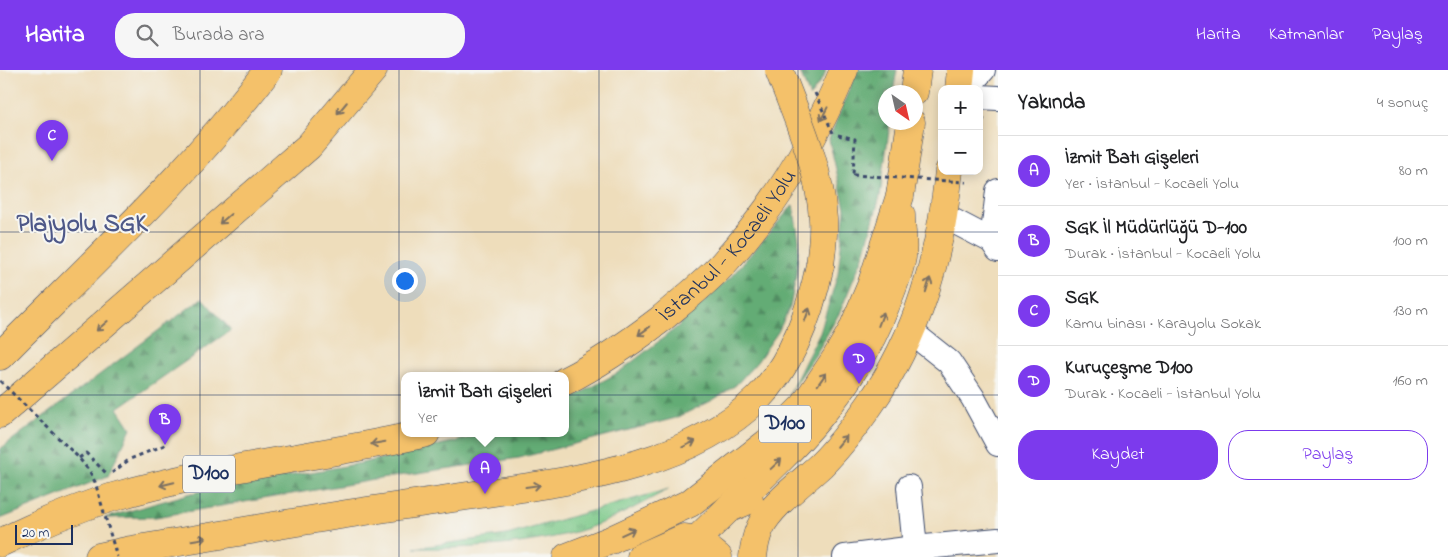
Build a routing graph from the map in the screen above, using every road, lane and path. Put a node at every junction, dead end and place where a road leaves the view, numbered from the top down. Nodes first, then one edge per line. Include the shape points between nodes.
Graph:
1 (268, 70) edge
2 (373, 70) edge
3 (779, 70) edge
4 (844, 70) edge
5 (917, 70) edge
6 (961, 70) edge
7 (983, 70) edge
8 (915, 85) edge
9 (959, 85) edge
10 (969, 85) edge
11 (814, 90) dead end
12 (983, 97) edge
13 (998, 98) edge
14 (910, 130) edge
15 (958, 177) edge
16 (998, 191) edge
17 (900, 196) junction
18 (944, 216) junction
19 (995, 246) edge
20 (910, 331) junction
21 (0, 356) edge
22 (569, 379) edge
23 (0, 381) edge
24 (0, 414) edge
25 (409, 437) edge
26 (998, 444) edge
27 (165, 445) dead end
28 (78, 458) junction
29 (822, 464) junction
30 (909, 487) dead end
31 (728, 509) junction
32 (998, 540) edge
33 (0, 543) edge
34 (915, 548) junction
35 (687, 549) edge
36 (99, 557) edge
37 (117, 557) edge
38 (567, 557) edge
39 (641, 557) edge
40 (718, 557) edge
41 (730, 557) edge
42 (753, 557) edge
43 (845, 557) edge

1 - 21 main road via 236,112 166,190
2 -> 24 main road via 309,146
36 -> 3 main road, bridge via 372,510 544,485 636,465 666,455 737,416 758,398 790,353 812,300 820,265 823,219 818,186 801,127
4 -> 22 main road, İstanbul - Kocaeli Yolu via 789,180 726,261 646,330
5 - 8 main road
6 - 9 main road
7 - 10 street
11 - 15 path, bridge via 833,134 855,139 853,175
12 - 13 street
14 - 17 main road, D100
15 - 18 main road
16 - 19 street
31 -> 17 main road via 785,456 823,414 867,348 895,282 902,256
38 -> 17 main road, D100 via 690,503 767,443 804,406 852,331 871,286
18 - 19 street
20 -> 18 main road via 932,272
20 - 26 street via 949,362 978,405
29 -> 20 main road via 879,390
23 - 28 path, bridge
25 -> 33 main road, D100 via 148,488 64,514
27 - 28 path via 130,459 108,476 86,454
28 - 37 path, bridge via 95,482
29 - 31 main road
29 - 42 main road via 783,500 761,526
30 - 34 street
31 - 35 main road
31 - 41 main road via 717,531 718,540
32 - 34 street
34 - 43 street
35 - 39 main road via 684,538
35 - 40 main road

